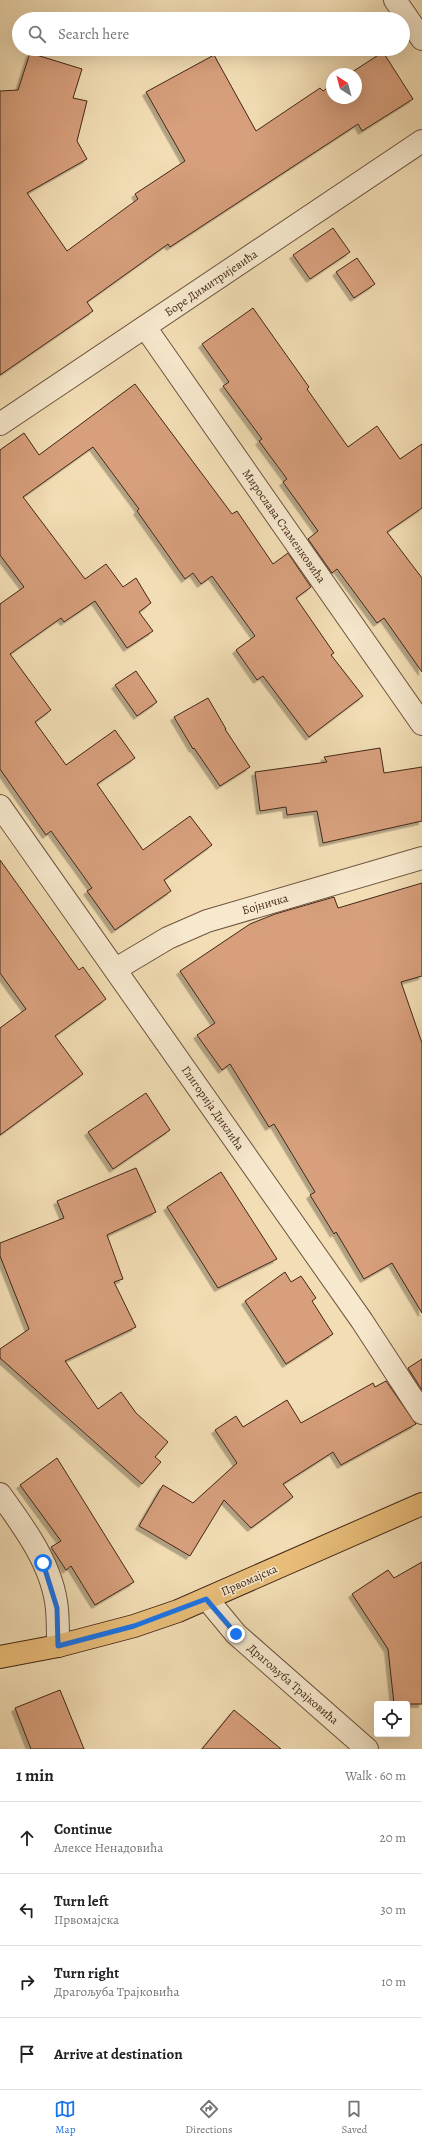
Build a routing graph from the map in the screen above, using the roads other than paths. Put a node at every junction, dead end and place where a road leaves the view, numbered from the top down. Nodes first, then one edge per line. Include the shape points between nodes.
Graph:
1 (395, 0) edge
2 (403, 12) edge
3 (410, 22) edge
4 (422, 39) edge
5 (422, 141) edge
6 (145, 327) junction
7 (0, 424) edge
8 (422, 724) edge
9 (0, 806) edge
10 (422, 858) edge
11 (116, 969) junction
12 (422, 1413) edge
13 (0, 1494) edge
14 (422, 1504) edge
15 (206, 1599) junction
16 (58, 1646) junction
17 (0, 1657) edge
18 (367, 1749) edge

1 - 2 street
3 - 4 street
5 - 6 street, Боре Димитријевића
6 - 7 street, Боре Димитријевића
6 - 8 street, Мирослава Стаменковића
9 - 11 street, Глигорија Диклића
10 - 11 street, Бојничка via 207,921 168,938
11 - 12 street, Глигорија Диклића via 362,1321
13 - 16 street via 19,1520 43,1563 57,1608
14 - 15 main road, Првомајска
15 - 16 main road, Првомајска via 134,1626
15 - 18 street, Драгољуба Трајковића via 236,1634
16 - 17 main road, Првомајска

